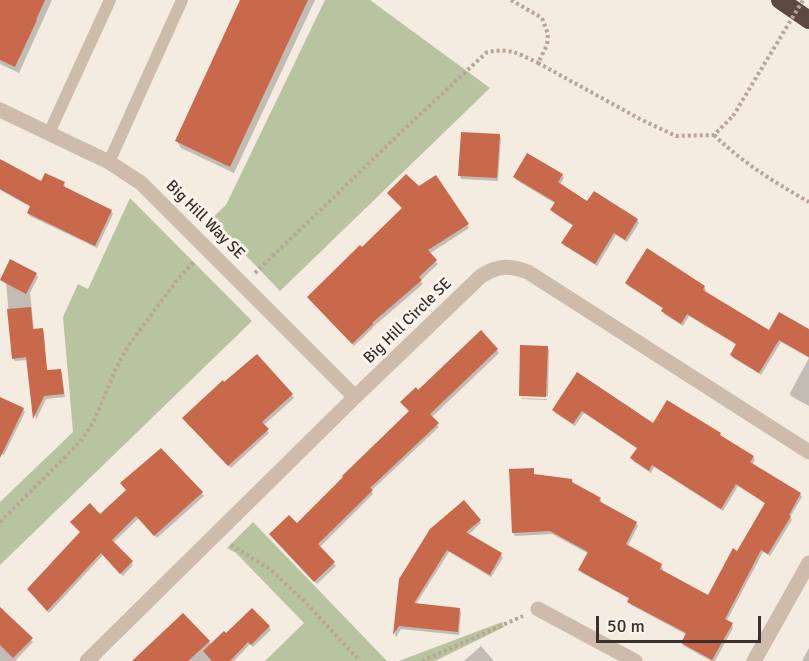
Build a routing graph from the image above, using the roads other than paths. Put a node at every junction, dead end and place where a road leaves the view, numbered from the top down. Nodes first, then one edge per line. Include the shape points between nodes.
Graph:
1 (110, 0) edge
2 (182, 0) edge
3 (780, 0) edge
4 (809, 20) edge
5 (0, 110) edge
6 (49, 133) junction
7 (109, 162) junction
8 (355, 397) junction
9 (809, 452) edge
10 (809, 563) edge
11 (538, 609) road end
12 (87, 661) edge
13 (634, 661) edge
14 (754, 661) edge

1 - 6 lane
2 - 7 lane
3 - 4 highway
5 - 6 street, Big Hill Way SE
6 - 7 street, Big Hill Way SE
7 - 8 street, Big Hill Way SE via 141,183
8 - 9 street, Big Hill Circle SE via 481,276 493,268 517,268
8 - 12 street, Big Hill Circle SE
10 - 14 street
11 - 13 street

